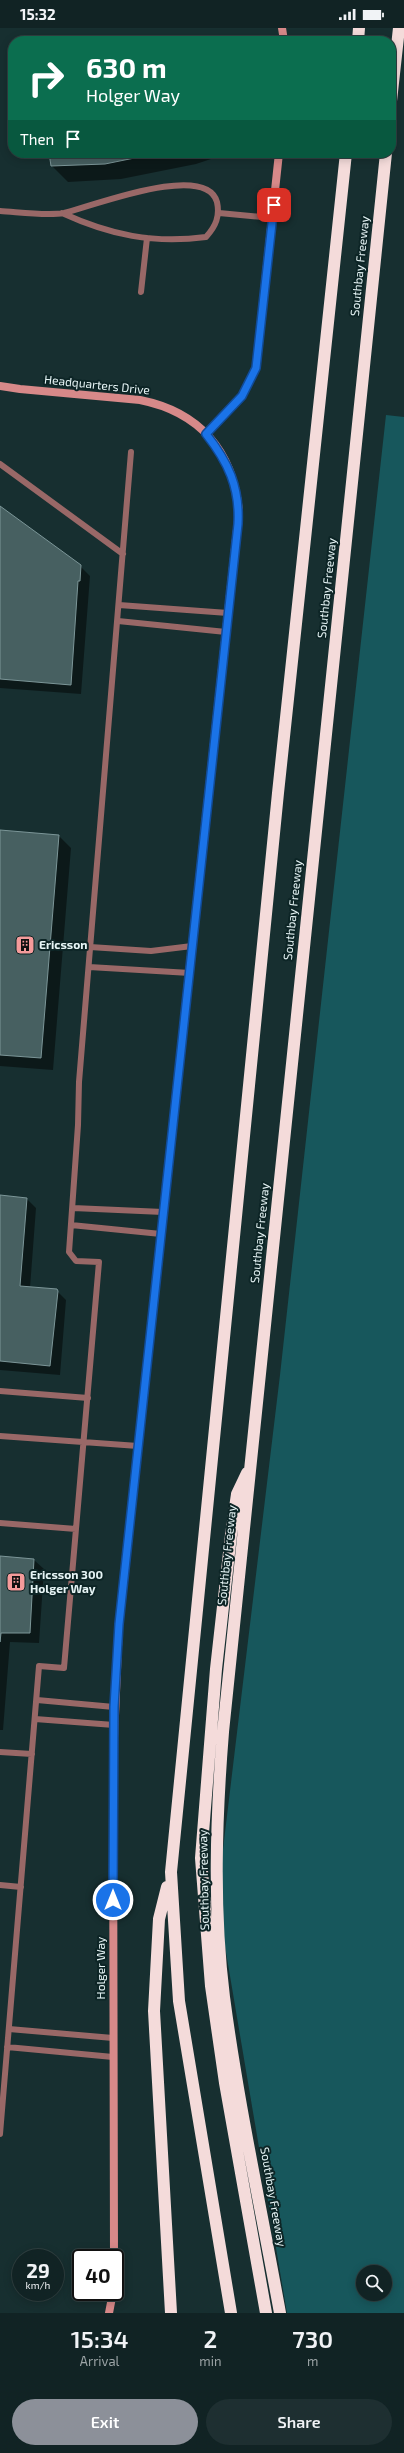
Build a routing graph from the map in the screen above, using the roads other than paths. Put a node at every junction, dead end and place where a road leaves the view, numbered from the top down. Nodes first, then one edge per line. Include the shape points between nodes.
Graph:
1 (399, 28) edge
2 (396, 56) edge
3 (279, 158) edge
4 (345, 158) edge
5 (385, 158) edge
6 (0, 211) edge
7 (62, 213) junction
8 (219, 213) junction
9 (273, 218) junction
10 (147, 238) junction
11 (141, 292) dead end
12 (0, 386) edge
13 (206, 434) junction
14 (131, 452) dead end
15 (0, 464) edge
16 (123, 554) junction
17 (119, 605) junction
18 (228, 613) junction
19 (118, 622) junction
20 (226, 632) junction
21 (192, 946) junction
22 (90, 947) junction
23 (89, 967) junction
24 (190, 973) junction
25 (73, 1208) junction
26 (163, 1212) junction
27 (71, 1226) junction
28 (161, 1234) junction
29 (0, 1391) edge
30 (88, 1398) junction
31 (0, 1436) edge
32 (84, 1442) junction
33 (138, 1446) junction
34 (251, 1464) junction
35 (0, 1523) edge
36 (76, 1529) junction
37 (37, 1700) junction
38 (114, 1707) junction
39 (35, 1719) junction
40 (114, 1725) junction
41 (0, 1752) edge
42 (32, 1754) junction
43 (170, 1872) junction
44 (0, 1885) edge
45 (21, 1887) junction
46 (9, 2030) junction
47 (113, 2038) junction
48 (7, 2047) junction
49 (113, 2057) junction
50 (0, 2134) edge
51 (114, 2249) edge
52 (111, 2301) edge
53 (109, 2313) edge
54 (171, 2313) edge
55 (231, 2313) edge
56 (266, 2313) edge
57 (280, 2313) edge

1 - 2 highway
3 - 9 street
4 - 43 highway, Southbay Freeway via 277,801
5 - 34 highway, Southbay Freeway
6 - 7 lane
7 - 8 lane via 110,197 149,188 187,186 206,188 215,196
7 - 10 lane via 102,229 126,236
8 - 9 lane
8 - 10 lane via 206,237 168,241
9 - 13 street via 256,368 242,396
10 - 11 lane
12 - 13 street, Headquarters Drive via 159,404 186,417
13 - 18 street, Holger Way via 229,466 237,487 238,524
14 - 16 lane
15 - 16 lane
16 - 17 lane
17 - 18 lane
17 - 19 lane
18 - 20 street, Holger Way
19 - 20 lane
19 - 22 lane
20 - 21 street, Holger Way
21 - 22 lane via 151,951
21 - 24 street, Holger Way
22 - 23 lane
23 - 24 lane
23 - 25 lane via 79,1082
24 - 26 street, Holger Way
25 - 26 lane
25 - 27 lane
26 - 28 street, Holger Way
27 - 28 lane
27 - 30 lane via 69,1252 76,1261 99,1262
28 - 33 street, Holger Way
29 - 30 lane
30 - 32 lane
31 - 32 lane
32 - 33 lane
32 - 36 lane
33 - 38 street, Holger Way via 119,1624
34 - 56 highway via 237,1494 230,1535 201,1858 211,1986 225,2083
34 - 57 highway, Southbay Freeway via 217,1812 217,1899 224,1997
35 - 36 lane
36 - 37 lane via 64,1668 40,1666
37 - 38 lane
37 - 39 lane
38 - 40 street, Holger Way
39 - 40 lane
39 - 42 lane
40 - 47 street, Holger Way
41 - 42 lane
42 - 45 lane
43 - 54 highway via 159,1919 154,2012
43 - 55 highway, Southbay Freeway via 179,2001
44 - 45 lane
45 - 46 lane
46 - 47 lane
46 - 48 lane
47 - 49 street, Holger Way
48 - 49 lane
48 - 50 lane
49 - 51 street, Holger Way
52 - 53 street

